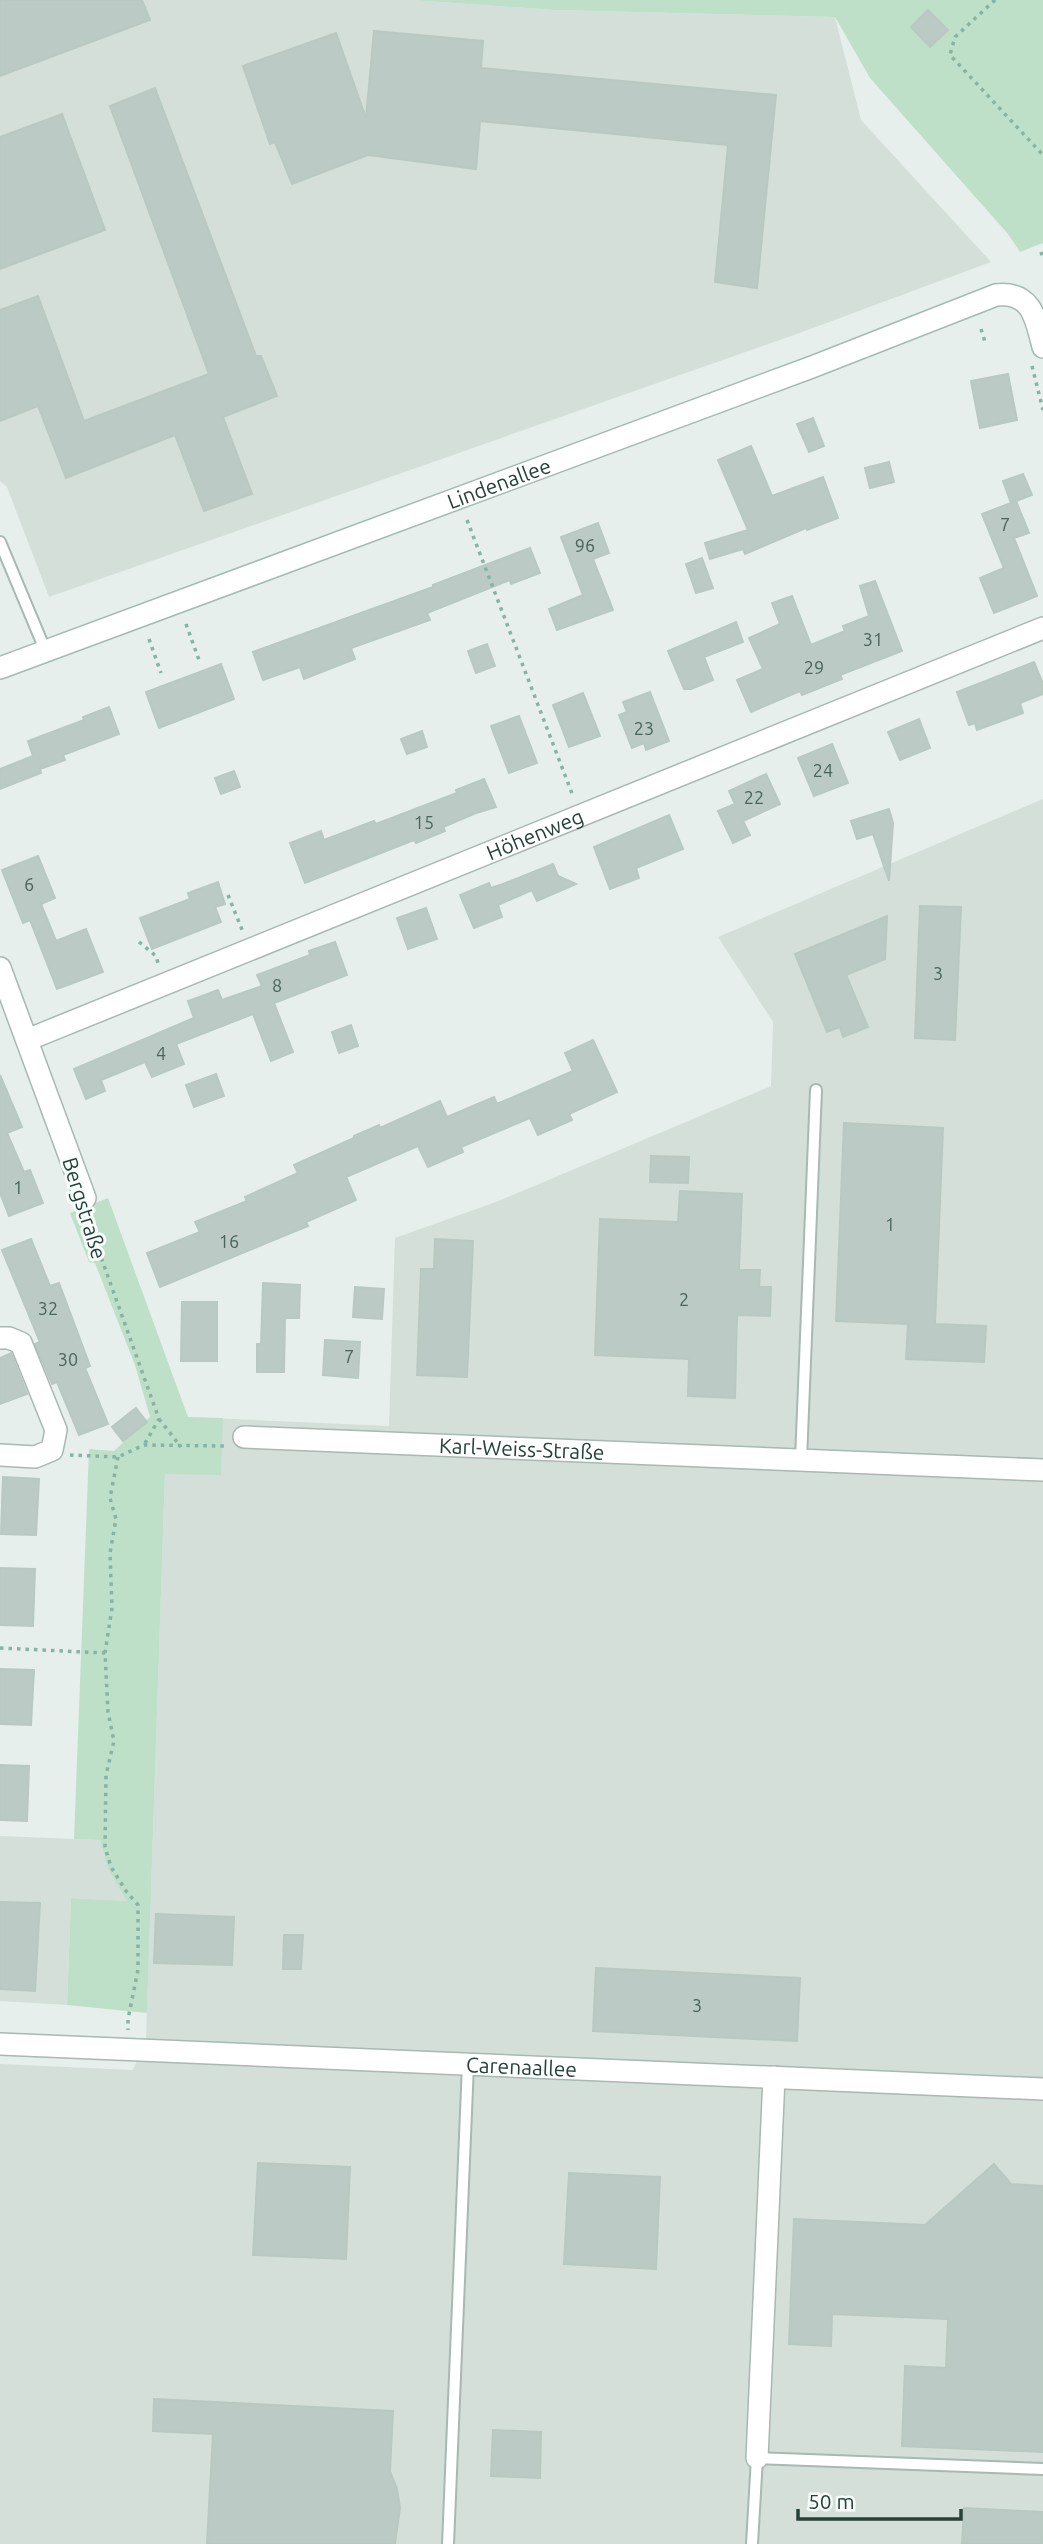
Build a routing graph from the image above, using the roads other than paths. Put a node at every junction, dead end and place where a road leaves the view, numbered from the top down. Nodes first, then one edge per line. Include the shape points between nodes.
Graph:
1 (1043, 347) edge
2 (0, 542) edge
3 (1043, 628) edge
4 (46, 652) junction
5 (0, 668) edge
6 (0, 968) edge
7 (27, 1040) junction
8 (816, 1090) dead end
9 (85, 1198) road end
10 (0, 1338) edge
11 (244, 1437) road end
12 (0, 1455) edge
13 (801, 1460) junction
14 (1043, 1470) edge
15 (0, 2045) edge
16 (468, 2064) junction
17 (774, 2077) junction
18 (1043, 2089) edge
19 (757, 2458) junction
20 (1043, 2469) edge
21 (448, 2544) edge
22 (752, 2544) edge

1 - 4 street, Lindenallee via 1036,320 1022,299 1009,293 996,295
2 - 4 lane
3 - 7 street, Höhenweg
4 - 5 street, Lindenallee
6 - 7 street, Bergstraße
7 - 9 street, Bergstraße
8 - 13 lane
10 - 12 street via 21,1343 56,1430 52,1450 35,1457
11 - 13 street, Karl-Weiss-Straße
13 - 14 street, Karl-Weiss-Straße
15 - 16 street, Carenaallee
16 - 17 street, Carenaallee
16 - 21 lane
17 - 18 street, Carenaallee
17 - 19 street
19 - 20 lane
19 - 22 lane

